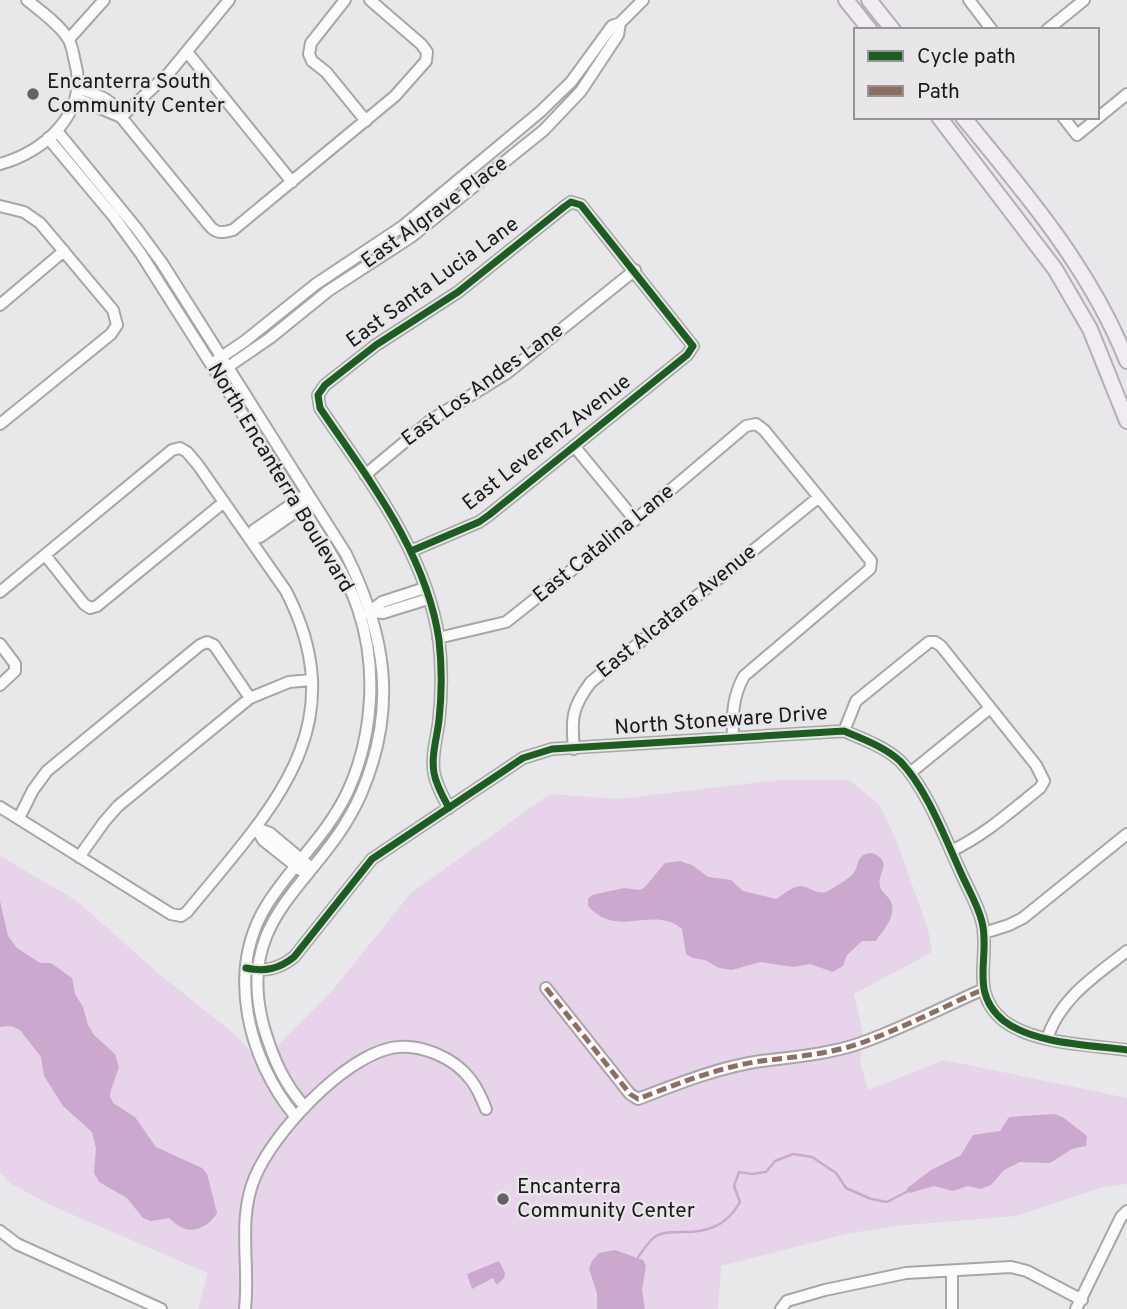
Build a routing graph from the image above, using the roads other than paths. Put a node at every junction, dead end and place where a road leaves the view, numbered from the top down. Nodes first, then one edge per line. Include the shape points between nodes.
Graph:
1 (27, 0) edge
2 (104, 0) edge
3 (229, 0) edge
4 (345, 0) edge
5 (370, 0) edge
6 (643, 0) edge
7 (846, 0) edge
8 (869, 0) edge
9 (969, 0) edge
10 (1084, 0) edge
11 (620, 23) junction
12 (868, 28) edge
13 (891, 28) edge
14 (990, 28) edge
15 (1049, 28) edge
16 (69, 38) junction
17 (187, 52) junction
18 (76, 93) junction
19 (1127, 94) edge
20 (121, 117) junction
21 (1099, 117) edge
22 (941, 119) edge
23 (965, 119) edge
24 (1065, 119) edge
25 (1097, 119) edge
26 (366, 121) junction
27 (50, 137) junction
28 (482, 158) junction
29 (0, 164) edge
30 (494, 172) junction
31 (292, 181) junction
32 (0, 206) edge
33 (64, 251) junction
34 (635, 270) junction
35 (0, 305) edge
36 (1127, 361) edge
37 (224, 362) junction
38 (214, 369) junction
39 (1127, 421) edge
40 (0, 424) edge
41 (574, 446) junction
42 (365, 475) junction
43 (309, 497) junction
44 (819, 497) junction
45 (224, 502) junction
46 (299, 504) junction
47 (635, 520) junction
48 (250, 538) junction
49 (411, 551) junction
50 (45, 555) junction
51 (0, 592) edge
52 (427, 593) junction
53 (366, 614) junction
54 (439, 638) junction
55 (0, 644) edge
56 (311, 680) junction
57 (0, 685) edge
58 (250, 698) junction
59 (990, 708) junction
60 (844, 731) junction
61 (733, 737) junction
62 (574, 749) junction
63 (910, 773) junction
64 (0, 807) edge
65 (449, 807) junction
66 (19, 818) junction
67 (256, 828) junction
68 (1127, 834) edge
69 (951, 851) junction
70 (79, 856) junction
71 (299, 863) junction
72 (310, 871) junction
73 (984, 933) junction
74 (1127, 951) edge
75 (251, 969) junction
76 (546, 988) dead end
77 (984, 989) junction
78 (1047, 1039) junction
79 (1127, 1050) edge
80 (305, 1107) junction
81 (486, 1109) dead end
82 (295, 1116) junction
83 (1127, 1211) edge
84 (0, 1231) edge
85 (952, 1271) junction
86 (1079, 1305) edge
87 (161, 1309) edge
88 (245, 1309) edge
89 (781, 1309) edge
90 (952, 1309) edge

1 - 16 street
2 - 16 street
3 - 17 street
4 - 26 street via 311,43 309,54
5 - 26 street via 427,52 426,61 413,76
6 - 11 street, East Algrave Place
7 - 12 main road
8 - 13 main road
9 - 14 street
10 - 15 street
11 - 28 street, East Algrave Place via 612,26 562,91
11 - 30 street, East Algrave Place via 618,35 570,104
16 - 18 street via 78,71
17 - 20 street
17 - 31 street
18 - 20 street via 108,100 118,107
18 - 27 street via 69,117
19 - 21 street
20 - 31 street via 213,230 233,230
22 - 39 main road via 1055,269 1090,329
23 - 36 main road via 1071,255
24 - 25 street via 1077,135
26 - 31 street
27 - 29 street via 25,155
27 - 37 street, North Encanterra Boulevard via 152,249
27 - 38 street, North Encanterra Boulevard via 131,241
28 - 30 street
28 - 37 street, East Algrave Place via 403,226 316,284
30 - 37 street, East Algrave Place via 270,338
32 - 33 street via 24,212 40,223
33 - 35 street
33 - 40 street via 113,310 117,325
34 - 41 street, East Leverenz Avenue via 693,346
34 - 42 street, East Los Andes Lane via 517,364 431,420
34 - 42 street, East Santa Lucia Lane via 582,205 571,202 458,292 376,345 318,395 320,408
37 - 38 street, East Algrave Place
37 - 43 street, North Encanterra Boulevard
38 - 46 street, North Encanterra Boulevard
41 - 47 street
41 - 49 street, East Leverenz Avenue via 479,522
42 - 49 street
43 - 46 street
43 - 53 street, North Encanterra Boulevard via 346,554
44 - 47 street, East Catalina Lane via 756,424 747,426
44 - 61 street via 871,561 870,569 744,676 733,702
44 - 62 street, East Alcatara Avenue via 591,682 573,710
45 - 48 street
45 - 50 street via 97,606 84,604
45 - 50 street via 187,452 172,450
46 - 48 street via 254,530
46 - 53 street, North Encanterra Boulevard
47 - 54 street, East Catalina Lane via 506,622
48 - 56 street via 297,612 311,661
49 - 52 street
50 - 51 street
52 - 53 street via 382,603
52 - 54 street
53 - 71 street, North Encanterra Boulevard via 370,673 366,737 348,791
53 - 72 street, North Encanterra Boulevard via 383,663 380,732 361,794
54 - 65 street via 442,682 434,775
55 - 57 street via 15,664 15,671
56 - 58 street via 289,682
56 - 67 street via 304,743 287,783
58 - 66 street via 214,645 200,645 47,771
58 - 70 street via 118,806
59 - 60 street via 941,646 929,642 856,701
59 - 63 street
59 - 69 street via 1044,781 975,840
60 - 61 street, North Stoneware Drive
60 - 63 street, North Stoneware Drive via 889,753
61 - 62 street, North Stoneware Drive
62 - 65 street, North Stoneware Drive via 552,749 523,758
63 - 69 street, North Stoneware Drive
64 - 66 street
65 - 75 street, North Stoneware Drive via 372,859 294,957 274,969
66 - 70 street
67 - 70 street via 181,916
67 - 71 street via 270,833
68 - 73 street via 1023,918
69 - 73 street, North Stoneware Drive via 978,908
71 - 72 street
71 - 75 street, North Encanterra Boulevard via 261,914 247,955
72 - 75 street, North Encanterra Boulevard via 271,923
73 - 77 street, North Stoneware Drive
74 - 78 street via 1072,995
75 - 80 street, North Encanterra Boulevard via 271,1048 285,1082
75 - 82 street, North Encanterra Boulevard via 246,1002 259,1051 274,1088
76 - 77 street via 638,1099 760,1061 859,1044
77 - 78 street, North Stoneware Drive via 1005,1021
78 - 79 street, North Stoneware Drive
80 - 81 street via 375,1054 413,1048 438,1054 463,1071
80 - 82 street
82 - 88 street via 265,1155 248,1199
83 - 86 street
84 - 87 street via 17,1244
85 - 86 street via 1011,1267 1027,1271
85 - 89 street via 906,1273 861,1282 787,1301
85 - 90 street

